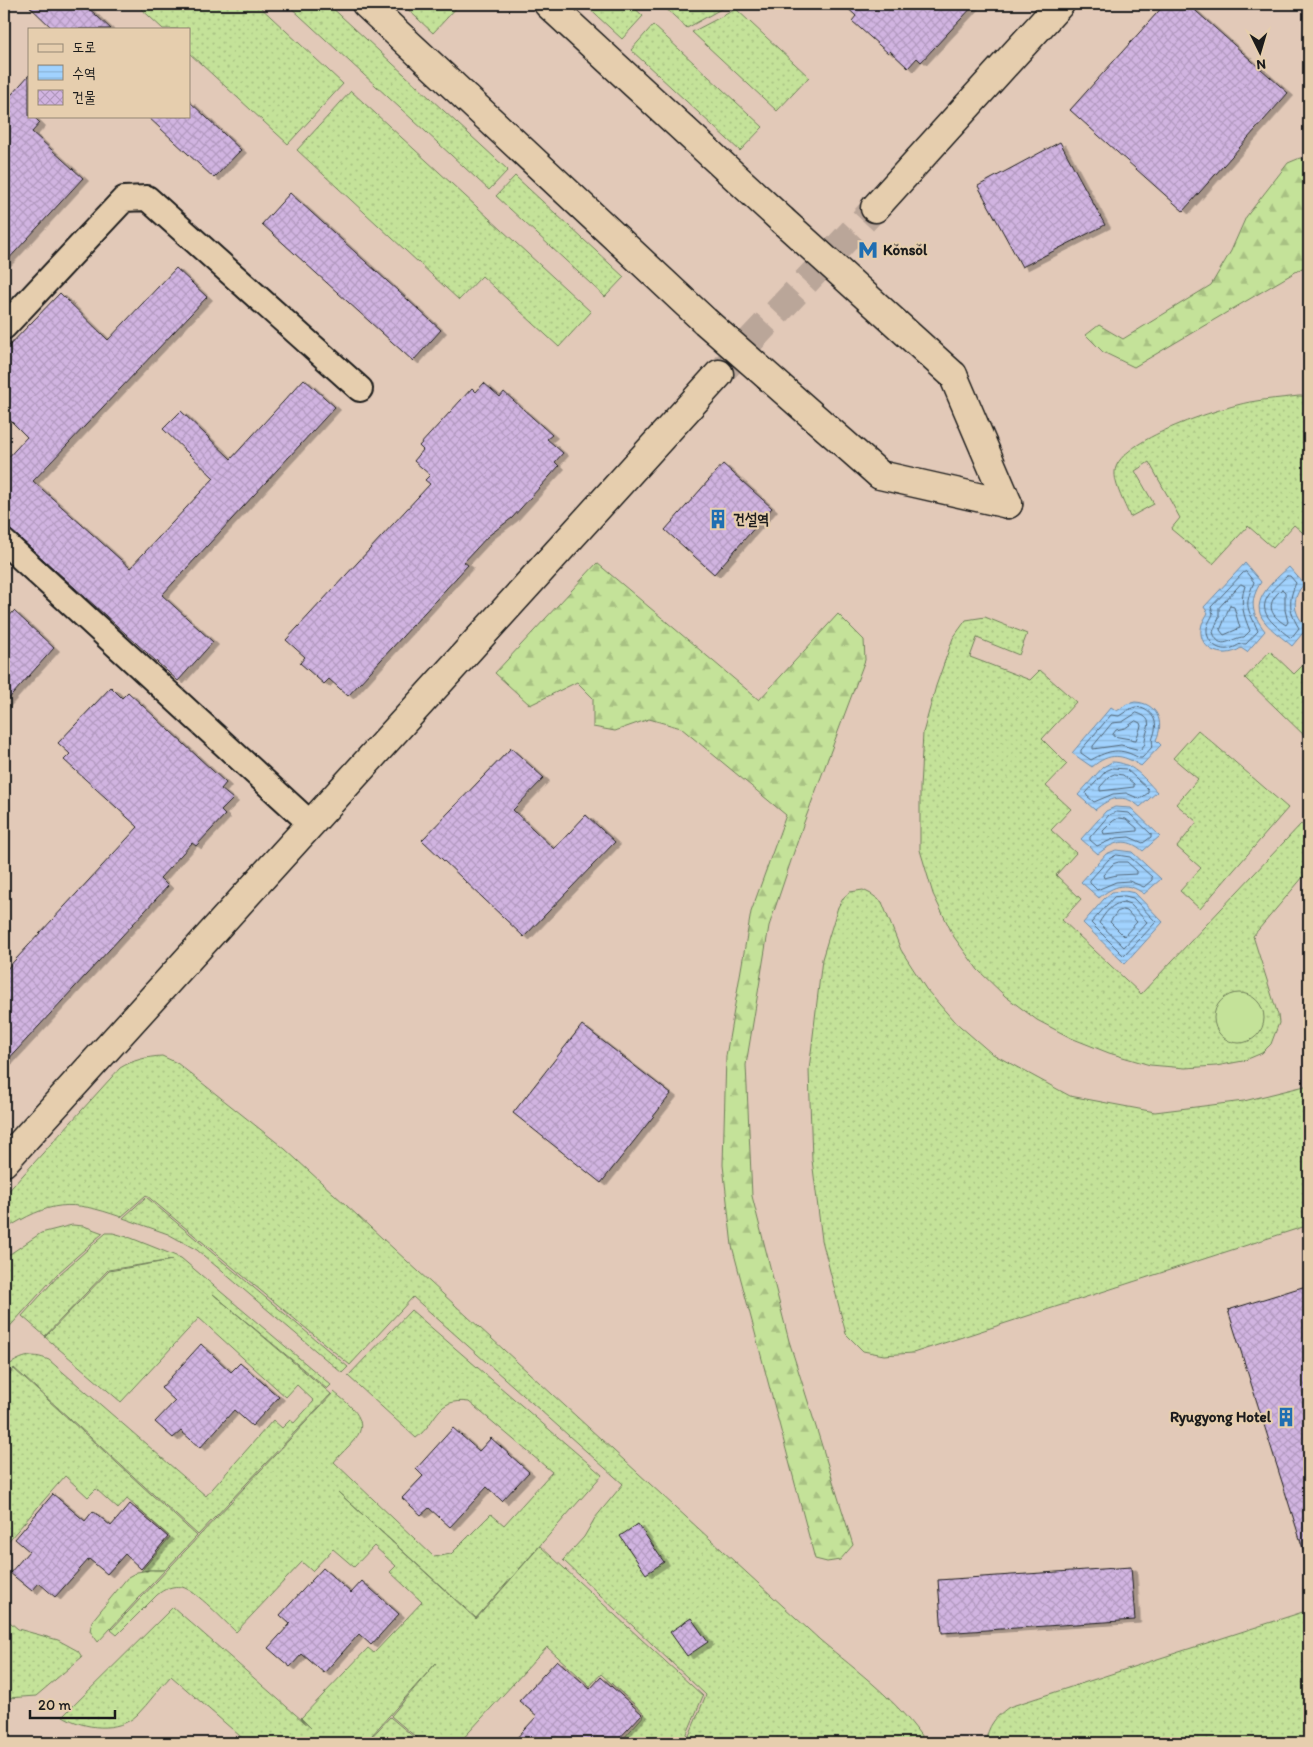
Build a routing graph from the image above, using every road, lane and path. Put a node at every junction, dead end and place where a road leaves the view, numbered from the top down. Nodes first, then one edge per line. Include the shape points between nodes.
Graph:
1 (366, 4) edge
2 (548, 4) edge
3 (1060, 4) edge
4 (875, 208) tunnel mouth
5 (4, 327) edge
6 (719, 374) tunnel mouth
7 (360, 389) dead end
8 (4, 542) edge
9 (311, 824) junction
10 (4, 1162) edge

1 - 2 street, bridge via 705,321 880,475 1008,504 953,376
3 - 4 street
5 - 7 street via 124,200 147,198
6 - 9 street
8 - 9 street
9 - 10 street

